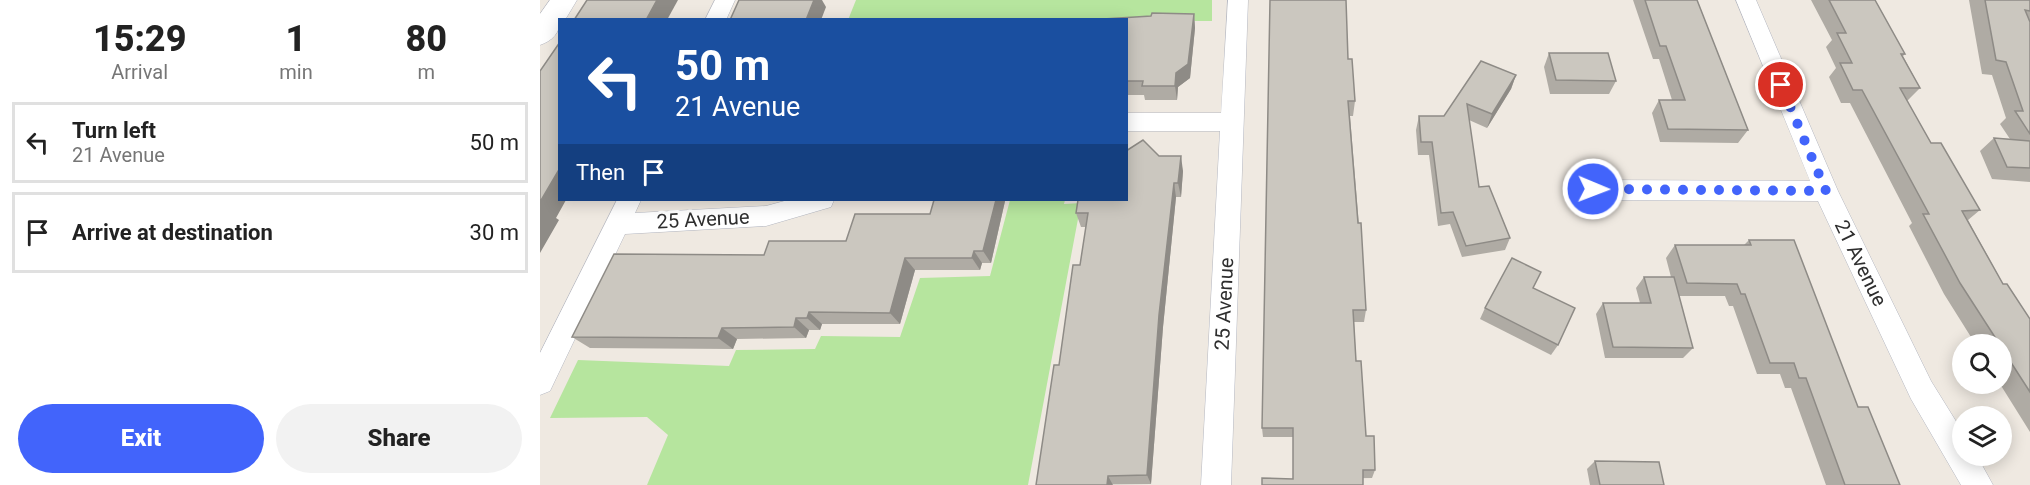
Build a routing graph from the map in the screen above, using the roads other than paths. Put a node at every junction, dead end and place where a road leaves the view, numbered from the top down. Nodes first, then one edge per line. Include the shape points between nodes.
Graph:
1 (564, 0) edge
2 (724, 0) edge
3 (1238, 0) edge
4 (1746, 0) edge
5 (716, 18) edge
6 (540, 35) edge
7 (1128, 122) edge
8 (1233, 122) junction
9 (1593, 189) dead end
10 (1826, 191) junction
11 (628, 201) edge
12 (818, 201) edge
13 (617, 224) junction
14 (540, 382) edge
15 (1216, 485) edge
16 (1978, 485) edge

1 - 6 street
2 - 5 street
3 - 8 street, 25 Avenue
4 - 10 street, 21 Avenue
7 - 8 street
8 - 15 street, 25 Avenue
9 - 10 street
10 - 16 street, 21 Avenue via 1921,390
11 - 13 street, 25 Avenue
12 - 13 street, 25 Avenue via 766,216
13 - 14 street, 25 Avenue

